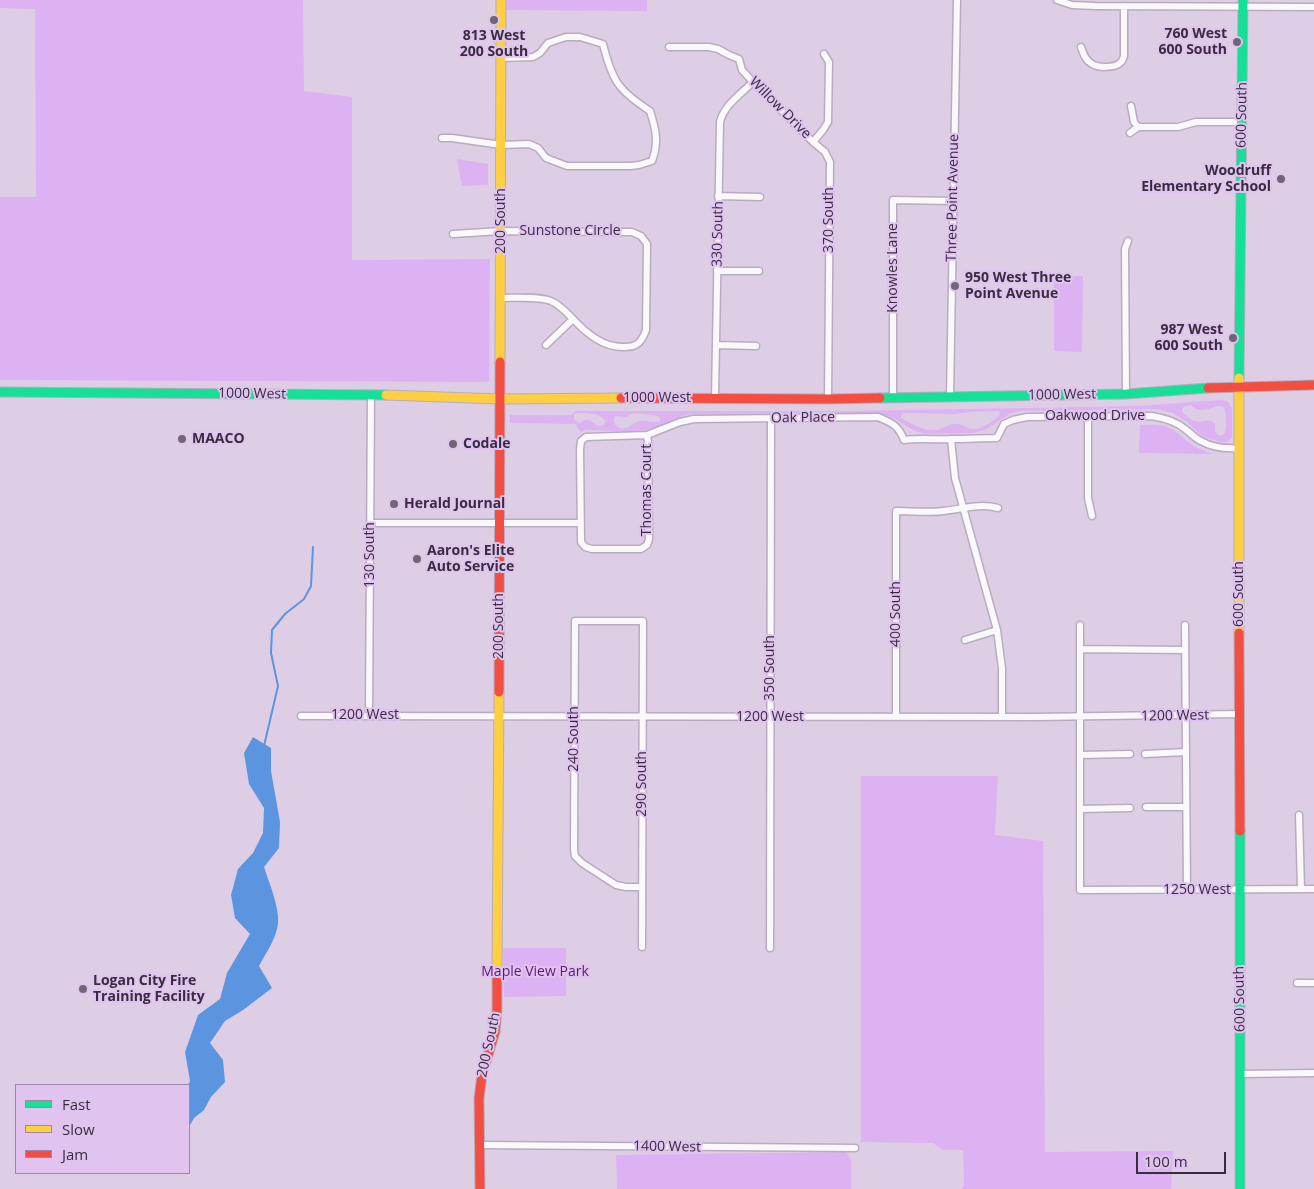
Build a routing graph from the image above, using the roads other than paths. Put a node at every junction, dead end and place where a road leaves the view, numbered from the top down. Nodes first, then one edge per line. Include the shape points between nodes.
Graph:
1 (501, 0) edge
2 (957, 0) edge
3 (1057, 0) edge
4 (1243, 4) edge
5 (1124, 6) junction
6 (1314, 7) edge
7 (1081, 46) dead end
8 (669, 47) dead end
9 (824, 54) dead end
10 (501, 58) junction
11 (753, 82) junction
12 (1131, 106) dead end
13 (1242, 122) junction
14 (1138, 127) junction
15 (1130, 133) dead end
16 (442, 138) dead end
17 (813, 142) junction
18 (501, 144) junction
19 (718, 196) junction
20 (760, 197) dead end
21 (953, 201) junction
22 (501, 231) junction
23 (453, 234) dead end
24 (1128, 241) dead end
25 (717, 270) junction
26 (758, 271) dead end
27 (501, 298) junction
28 (573, 319) junction
29 (546, 345) dead end
30 (716, 345) junction
31 (756, 346) dead end
32 (1314, 385) edge
33 (1239, 387) junction
34 (0, 392) edge
35 (1126, 394) junction
36 (371, 395) junction
37 (950, 396) junction
38 (893, 397) junction
39 (715, 398) junction
40 (500, 399) junction
41 (828, 399) junction
42 (1088, 417) junction
43 (771, 418) junction
44 (647, 435) junction
45 (952, 439) junction
46 (1239, 448) junction
47 (963, 507) junction
48 (998, 508) dead end
49 (1092, 516) dead end
50 (370, 523) junction
51 (581, 523) junction
52 (499, 524) junction
53 (643, 621) joint
54 (1080, 625) dead end
55 (1185, 625) dead end
56 (997, 630) junction
57 (964, 640) dead end
58 (1080, 650) junction
59 (1185, 650) junction
60 (1239, 714) junction
61 (369, 715) junction
62 (301, 716) dead end
63 (642, 716) junction
64 (896, 716) junction
65 (1002, 716) junction
66 (1080, 716) junction
67 (1186, 716) junction
68 (498, 717) junction
69 (574, 717) junction
70 (770, 717) junction
71 (1186, 752) junction
72 (1130, 754) dead end
73 (1145, 754) dead end
74 (1080, 755) junction
75 (1146, 807) dead end
76 (1186, 807) junction
77 (1130, 808) dead end
78 (1080, 809) junction
79 (1299, 815) dead end
80 (642, 887) junction
81 (1301, 889) junction
82 (1314, 889) edge
83 (1187, 890) junction
84 (1239, 890) junction
85 (642, 947) dead end
86 (770, 948) dead end
87 (1297, 983) dead end
88 (1314, 983) edge
89 (1314, 1073) edge
90 (1241, 1074) junction
91 (480, 1145) junction
92 (855, 1148) dead end
93 (480, 1189) edge
94 (1240, 1189) edge

1 - 10 main road, 200 South
2 - 21 street, Three Point Avenue
3 - 5 street via 1072,5
4 - 5 street
4 - 6 street
4 - 13 main road, 600 South
5 - 7 street via 1124,56 1118,65 1092,64 1083,55
8 - 11 street, Willow Drive via 718,49 739,59 742,70
9 - 17 street via 829,62 828,122
10 - 18 main road, 200 South
10 - 18 street via 533,57 548,43 566,37 580,37 603,44 620,88 650,111 657,141 652,161 630,166 567,166 546,158 538,148 529,144
11 - 17 street, Willow Drive
11 - 19 street, 330 South via 722,115
12 - 14 street
13 - 14 street
13 - 33 main road, 600 South
14 - 15 street
16 - 18 street
17 - 41 street, 370 South via 825,152 830,162
18 - 22 main road, 200 South
19 - 20 street
19 - 25 street, 330 South
21 - 37 street, Three Point Avenue
21 - 38 street, Knowles Lane via 894,200
22 - 23 street
22 - 27 main road, 200 South
22 - 28 street, Sunstone Circle via 632,232 641,236 646,244 646,330 642,340 634,347 611,346 598,340
24 - 35 street via 1125,249
25 - 26 street
25 - 30 street, 330 South
27 - 28 street, Sunstone Circle via 550,300
27 - 40 main road, 200 South
28 - 29 street
30 - 31 street
30 - 39 street, 330 South
32 - 33 main road, 1000 West
33 - 35 main road, 1000 West
33 - 46 main road, 600 South
34 - 36 main road, 1000 West
35 - 37 main road, 1000 West
36 - 40 main road, 1000 West
36 - 50 street, 130 South
37 - 38 main road, 1000 West
38 - 41 main road, 1000 West
39 - 40 main road, 1000 West
39 - 41 main road, 1000 West
40 - 52 main road, 200 South
42 - 45 street, Oakwood Drive via 1027,417 1004,424 997,438
42 - 46 street, Oakwood Drive via 1164,418 1212,446
42 - 49 street via 1088,498
43 - 44 street, Oak Place via 694,419
43 - 45 street, Oak Place via 878,417 900,430 904,440
43 - 70 street, 350 South
44 - 51 street, Thomas Court via 586,437 582,441
44 - 51 street, Thomas Court via 647,545 641,549 585,547
45 - 47 street via 955,478
46 - 60 main road, 600 South
47 - 48 street via 988,505
47 - 56 street
47 - 64 street, 400 South via 943,511 896,511
50 - 52 street
50 - 61 street, 130 South
51 - 52 street
52 - 68 main road, 200 South
53 - 63 street, 290 South
53 - 69 street, 240 South via 575,621
54 - 58 street
55 - 59 street
56 - 57 street
56 - 65 street via 1002,668
58 - 59 street
58 - 66 street
59 - 67 street
60 - 67 street, 1200 West
60 - 84 main road, 600 South
61 - 62 street, 1200 West
61 - 68 street, 1200 West
63 - 69 street, 1200 West
63 - 70 street, 1200 West
63 - 80 street, 290 South
64 - 65 street, 1200 West
64 - 70 street, 1200 West
65 - 66 street, 1200 West
66 - 67 street, 1200 West
66 - 74 street
67 - 71 street
68 - 69 street, 1200 West
68 - 91 main road, 200 South via 497,1010 479,1098
69 - 80 street, 240 South via 575,856 616,885
70 - 86 street, 350 South
71 - 73 street
71 - 76 street
72 - 74 street
74 - 78 street
75 - 76 street
76 - 83 street
77 - 78 street
78 - 83 street, 1250 West via 1080,890
79 - 81 street
80 - 85 street, 290 South
81 - 82 street, 1250 West
81 - 84 street, 1250 West
83 - 84 street, 1250 West
84 - 90 main road, 600 South
87 - 88 street
89 - 90 street
90 - 94 main road, 600 South
91 - 92 street, 1400 West
91 - 93 main road, 200 South

